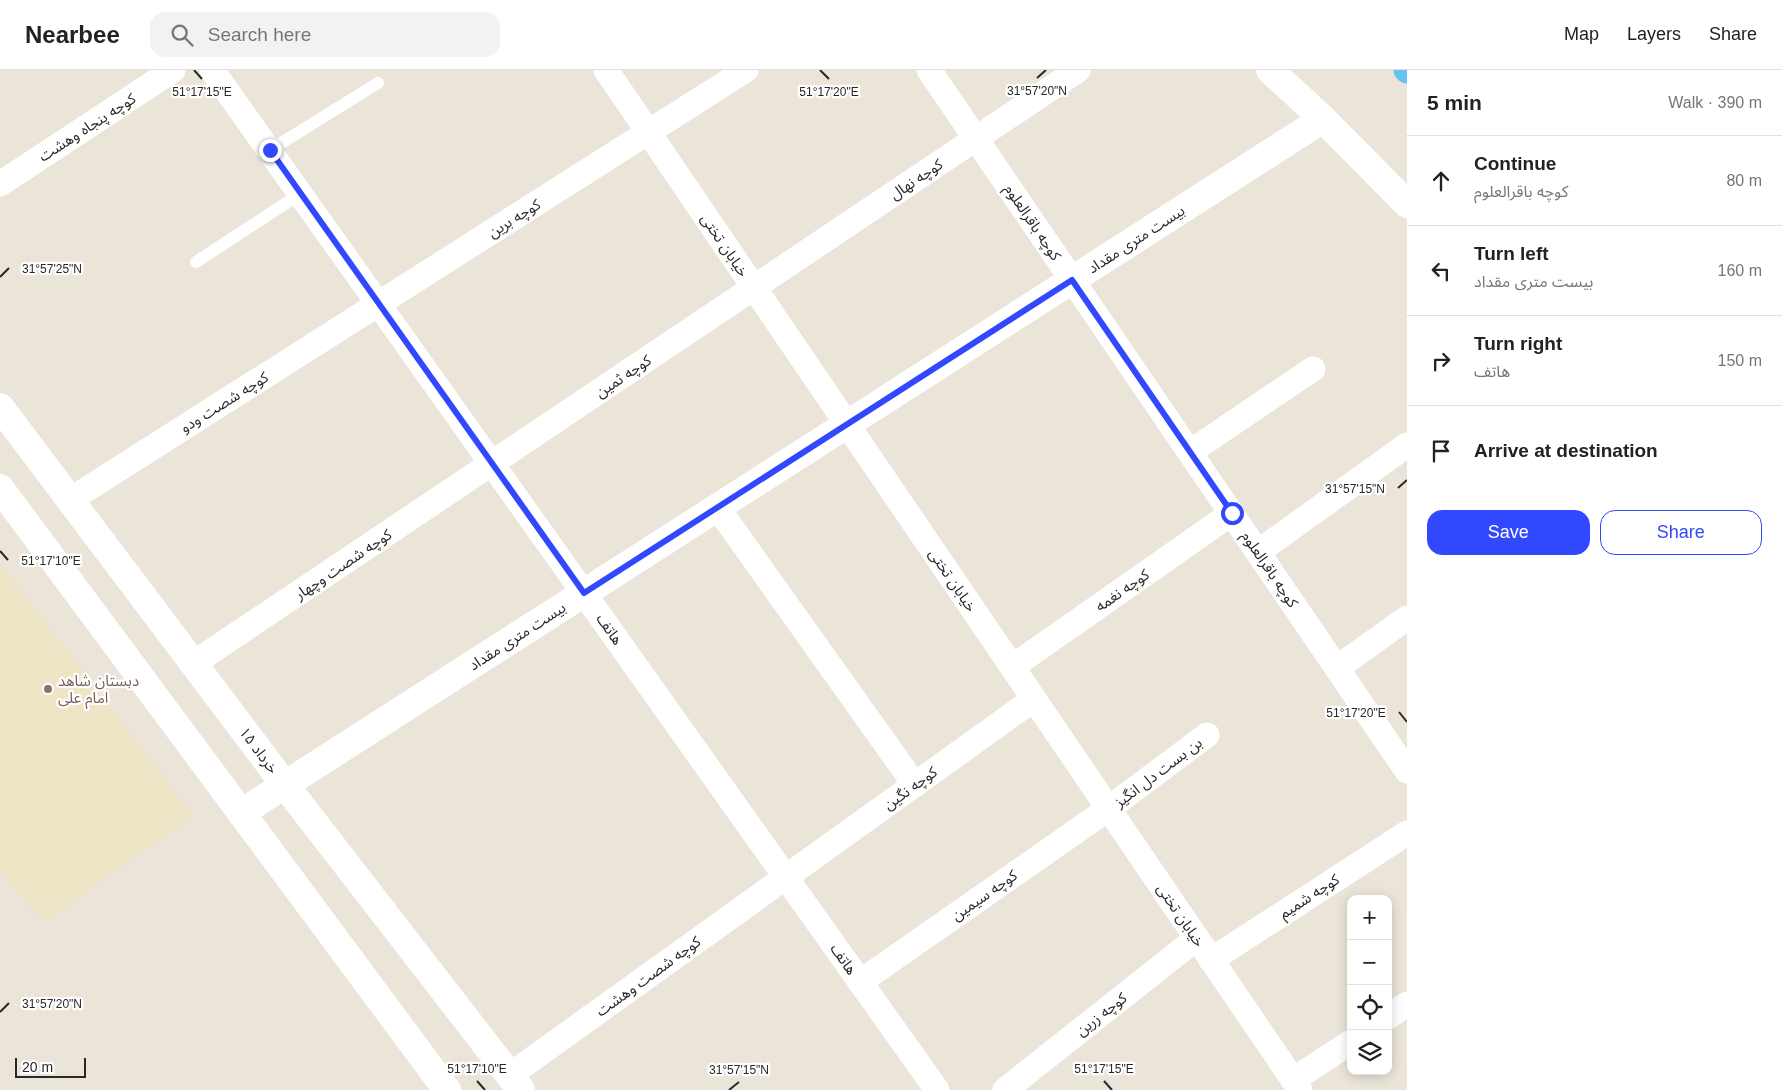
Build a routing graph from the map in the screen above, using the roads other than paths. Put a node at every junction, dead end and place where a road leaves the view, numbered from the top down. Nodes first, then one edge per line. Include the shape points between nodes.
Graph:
1 (173, 70) edge
2 (212, 70) edge
3 (606, 70) edge
4 (746, 70) edge
5 (929, 70) edge
6 (1078, 70) edge
7 (1270, 70) edge
8 (378, 83) dead end
9 (1323, 119) junction
10 (648, 132) junction
11 (976, 139) junction
12 (270, 150) junction
13 (0, 184) edge
14 (300, 194) junction
15 (1407, 204) edge
16 (196, 262) dead end
17 (1072, 280) junction
18 (754, 288) junction
19 (378, 304) junction
20 (1313, 369) dead end
21 (0, 407) edge
22 (847, 424) junction
23 (1407, 445) edge
24 (1190, 452) junction
25 (492, 464) junction
26 (0, 488) edge
27 (70, 500) junction
28 (717, 507) junction
29 (1232, 513) junction
30 (1258, 552) junction
31 (584, 593) junction
32 (1407, 618) edge
33 (194, 663) junction
34 (1012, 666) junction
35 (1337, 668) junction
36 (1034, 699) junction
37 (1207, 735) dead end
38 (1407, 771) edge
39 (285, 785) junction
40 (915, 785) junction
41 (1108, 809) junction
42 (241, 813) junction
43 (1407, 833) edge
44 (786, 878) junction
45 (1197, 938) junction
46 (1211, 960) junction
47 (860, 982) junction
48 (1407, 1004) edge
49 (1392, 1014) edge
50 (1347, 1045) edge
51 (515, 1083) edge
52 (1297, 1085) edge
53 (447, 1090) edge
54 (936, 1090) edge
55 (1005, 1090) edge

1 - 13 street, کوچه پنجاه وهشت
2 - 12 street, هاتف
3 - 10 street, خیابان تختی
4 - 10 street, کوچه برین
5 - 11 street, کوچه باقرالعلوم
6 - 11 street, کوچه نهال
7 - 9 street
8 - 12 lane
9 - 15 street
9 - 17 street, بیست متری مقداد
10 - 18 street, خیابان تختی
10 - 19 street, کوچه برین
11 - 17 street, کوچه باقرالعلوم
11 - 18 street, کوچه نهال
12 - 14 street, هاتف
14 - 16 lane
14 - 19 street, هاتف
17 - 22 street, بیست متری مقداد
17 - 24 street, کوچه باقرالعلوم
18 - 22 street, خیابان تختی
18 - 25 street, کوچه ثمین
19 - 25 street, هاتف
19 - 27 street, کوچه شصت ودو
20 - 24 street
21 - 27 street, ۱۵ خرداد
22 - 28 street, بیست متری مقداد
22 - 34 street, خیابان تختی
23 - 30 street
24 - 29 street, کوچه باقرالعلوم
25 - 31 street, هاتف
25 - 33 street, کوچه شصت وچهار
26 - 42 street
27 - 33 street, ۱۵ خرداد
28 - 31 street, بیست متری مقداد
28 - 40 street
29 - 30 street, کوچه باقرالعلوم
29 - 34 street, کوچه نغمه
30 - 35 street, کوچه باقرالعلوم
31 - 39 street, بیست متری مقداد
31 - 44 street, هاتف
32 - 35 street
33 - 39 street, ۱۵ خرداد
34 - 36 street, خیابان تختی
35 - 38 street, کوچه باقرالعلوم
36 - 40 street, کوچه نگین
36 - 41 street, خیابان تختی
37 - 41 street, بن بست دل انگیز
39 - 42 street, بیست متری مقداد
39 - 51 street, ۱۵ خرداد
40 - 44 street, کوچه نگین
41 - 45 street, خیابان تختی
41 - 47 street, کوچه سیمین
42 - 53 street
43 - 46 street, کوچه شمیم
44 - 47 street, هاتف
44 - 51 street, کوچه شصت وهشت
45 - 46 street, خیابان تختی
45 - 55 street, کوچه زرین
46 - 52 street, خیابان تختی
47 - 54 street, هاتف
48 - 49 street
50 - 52 street

